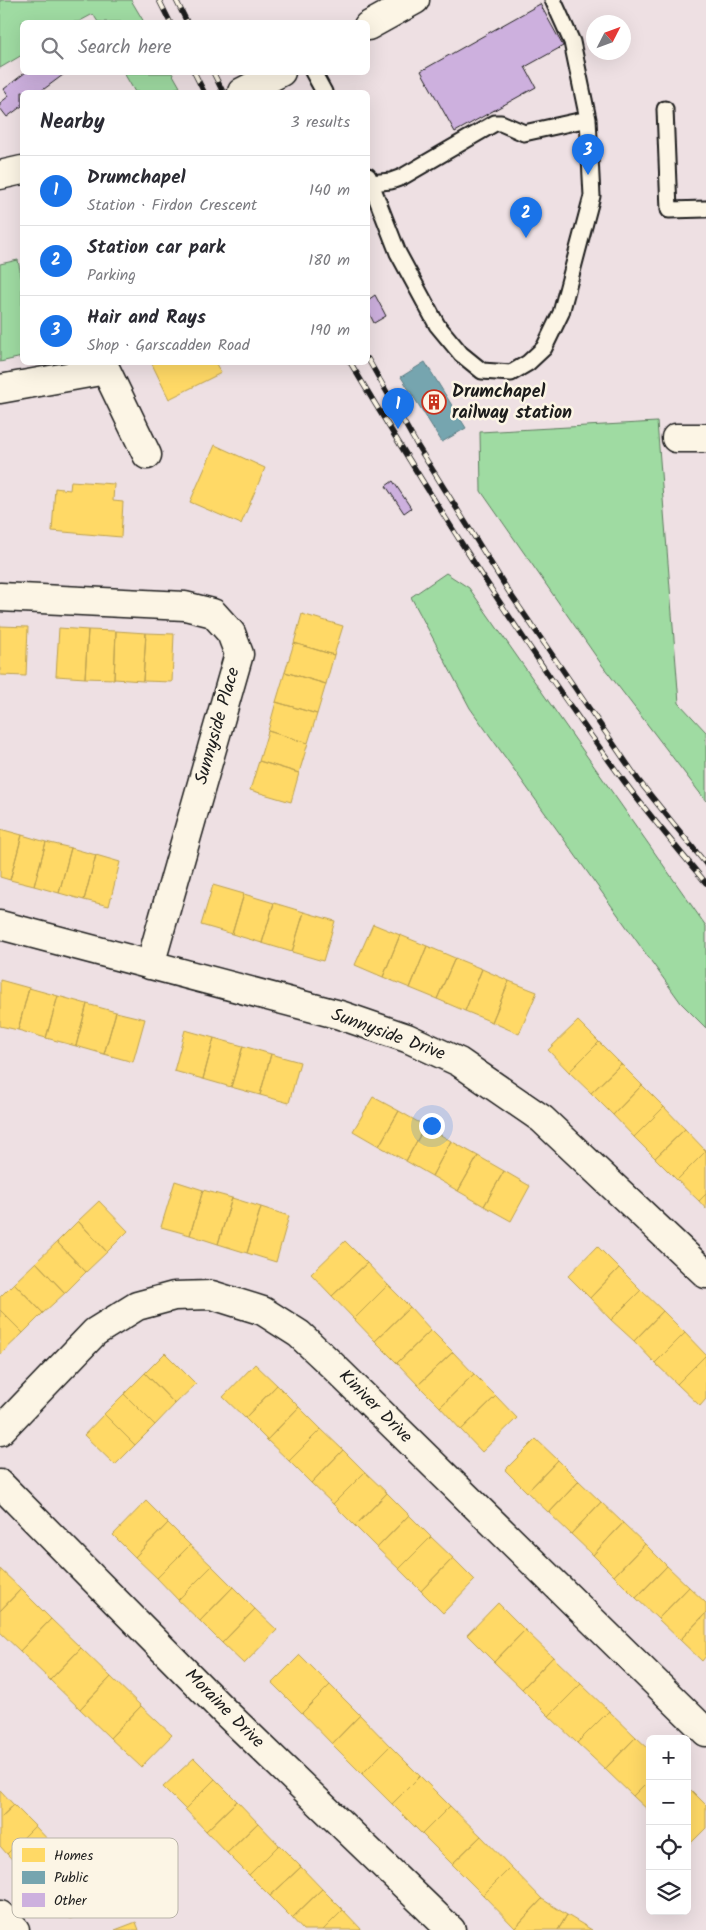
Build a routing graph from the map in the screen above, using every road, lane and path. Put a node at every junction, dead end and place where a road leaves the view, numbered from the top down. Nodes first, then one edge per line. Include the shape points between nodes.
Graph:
1 (415, 0) edge
2 (553, 0) edge
3 (370, 25) edge
4 (275, 75) edge
5 (315, 75) edge
6 (246, 90) edge
7 (323, 90) edge
8 (666, 109) dead end
9 (588, 119) junction
10 (20, 170) edge
11 (0, 175) edge
12 (370, 179) edge
13 (370, 182) edge
14 (706, 209) edge
15 (104, 366) edge
16 (0, 390) edge
17 (676, 438) dead end
18 (706, 438) edge
19 (147, 456) dead end
20 (0, 597) edge
21 (0, 926) edge
22 (150, 965) junction
23 (706, 1274) edge
24 (0, 1431) edge
25 (0, 1484) edge
26 (706, 1732) edge
27 (0, 1915) edge
28 (15, 1930) edge
29 (451, 1930) edge

1 - 3 street
2 - 9 lane via 572,42
4 - 6 street
5 - 7 lane
8 - 14 lane via 669,210
9 - 12 lane via 524,134 495,123 402,177 391,181
9 - 13 lane via 592,196 561,313 544,348 511,373 482,371 461,354 437,325 398,254
10 - 11 street
15 - 16 street
15 - 19 street
17 - 18 street
20 - 22 street, Sunnyside Place via 185,606 213,613 231,633 239,654
21 - 22 street, Sunnyside Drive
22 - 23 street, Sunnyside Drive via 340,1015 407,1038 459,1062 542,1119
24 - 26 street, Kiniver Drive via 95,1332 137,1306 174,1296 212,1295 263,1311 299,1334 332,1365
25 - 29 street, Moraine Drive via 223,1710
27 - 28 street

